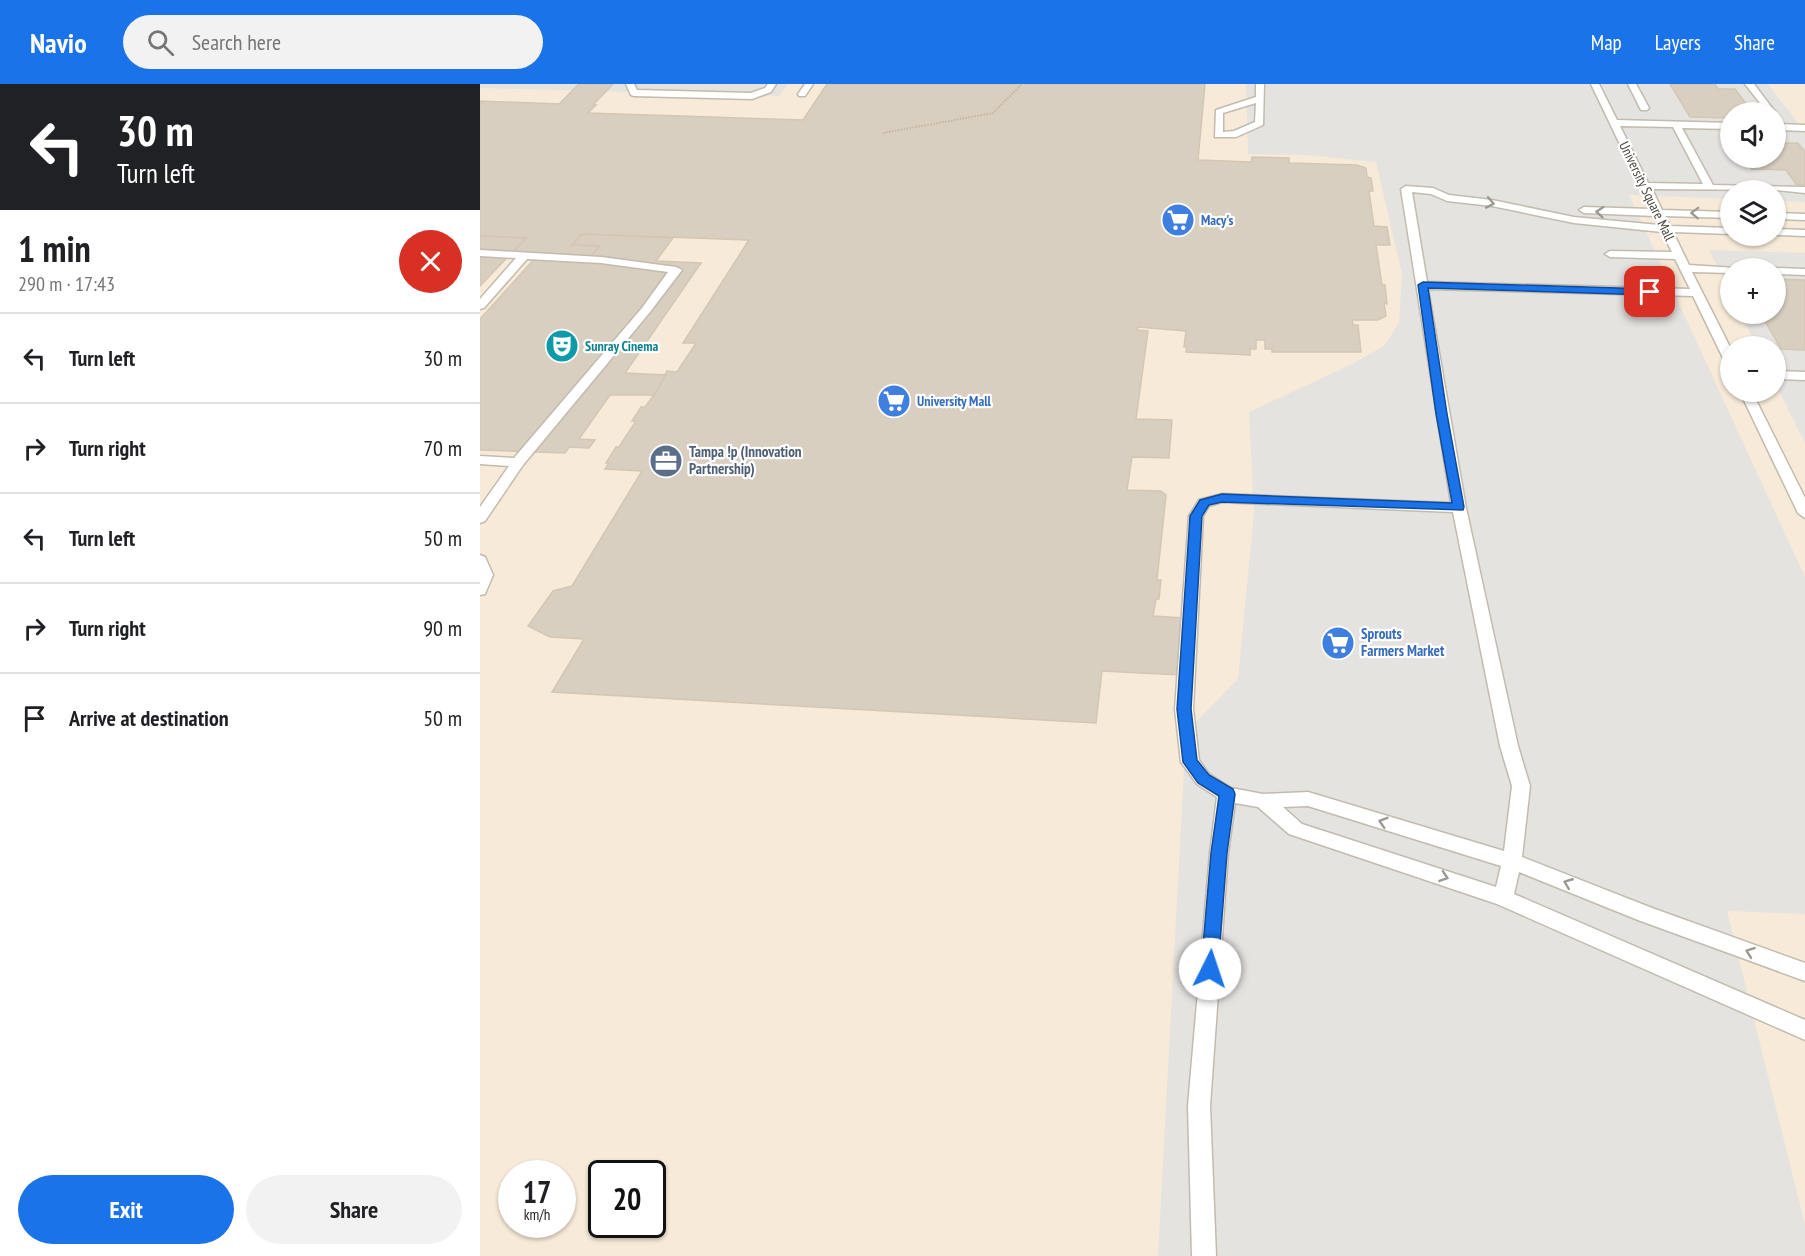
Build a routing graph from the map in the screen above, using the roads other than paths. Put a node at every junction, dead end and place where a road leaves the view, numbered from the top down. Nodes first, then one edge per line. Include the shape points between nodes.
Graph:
1 (630, 84) edge
2 (772, 84) edge
3 (809, 84) edge
4 (1260, 84) edge
5 (1595, 84) edge
6 (1632, 84) edge
7 (1749, 84) edge
8 (802, 94) dead end
9 (1260, 99) junction
10 (1763, 102) edge
11 (1644, 108) dead end
12 (1614, 123) junction
13 (1676, 124) junction
14 (1786, 125) edge
15 (1720, 126) edge
16 (1805, 128) edge
17 (1645, 186) junction
18 (1448, 187) dead end
19 (1709, 187) junction
20 (1480, 190) dead end
21 (1805, 190) edge
22 (1433, 191) junction
23 (1659, 212) junction
24 (1720, 214) edge
25 (1786, 216) edge
26 (1805, 217) edge
27 (1666, 229) junction
28 (1720, 231) edge
29 (1786, 232) edge
30 (1805, 233) edge
31 (480, 253) edge
32 (1610, 254) dead end
33 (524, 256) dead end
34 (1679, 256) junction
35 (1685, 268) junction
36 (1720, 270) edge
37 (1786, 271) edge
38 (1805, 272) edge
39 (1423, 285) junction
40 (1697, 293) junction
41 (480, 306) edge
42 (1720, 340) edge
43 (1786, 375) edge
44 (1805, 376) edge
45 (1751, 402) edge
46 (480, 460) edge
47 (518, 462) junction
48 (1458, 507) junction
49 (1804, 510) edge
50 (480, 518) edge
51 (480, 560) edge
52 (480, 590) edge
53 (1227, 794) junction
54 (1263, 801) junction
55 (1512, 861) junction
56 (1503, 897) junction
57 (1805, 972) edge
58 (1805, 1030) edge
59 (1204, 1256) edge

1 - 2 lane via 634,93 752,96 768,90
3 - 8 lane
4 - 9 lane
5 - 12 lane, University Square Mall
6 - 11 lane
7 - 10 lane
9 - 9 lane via 1260,123 1236,134 1218,135 1219,112
12 - 13 lane
12 - 17 lane, University Square Mall
13 - 15 lane
13 - 19 lane
14 - 16 lane
17 - 19 lane
17 - 23 lane, University Square Mall
18 - 22 lane
19 - 21 lane
23 -> 20 lane via 1569,208
22 -> 27 lane via 1448,198 1574,220
22 - 39 lane via 1406,189
24 -> 23 lane
23 - 27 lane, University Square Mall
25 - 26 lane
27 - 28 lane
27 - 34 lane, University Square Mall
29 - 30 lane
31 - 47 lane via 601,260 676,270
32 - 34 lane
33 - 41 lane
34 - 35 lane, University Square Mall
35 - 36 lane
35 - 40 lane, University Square Mall
37 - 38 lane
39 - 40 lane
39 - 48 lane
40 - 42 lane, University Square Mall
43 - 44 lane
45 - 49 lane
46 - 47 lane
47 - 50 lane
48 - 53 lane via 1222,498 1204,503 1196,516 1184,709 1190,762 1203,779
48 - 55 lane via 1521,786
51 - 52 lane via 486,581
53 - 54 lane
53 - 59 lane via 1199,1106
55 -> 54 lane via 1308,799
54 -> 56 lane via 1296,829
55 - 56 lane
57 -> 55 lane
56 - 58 lane

